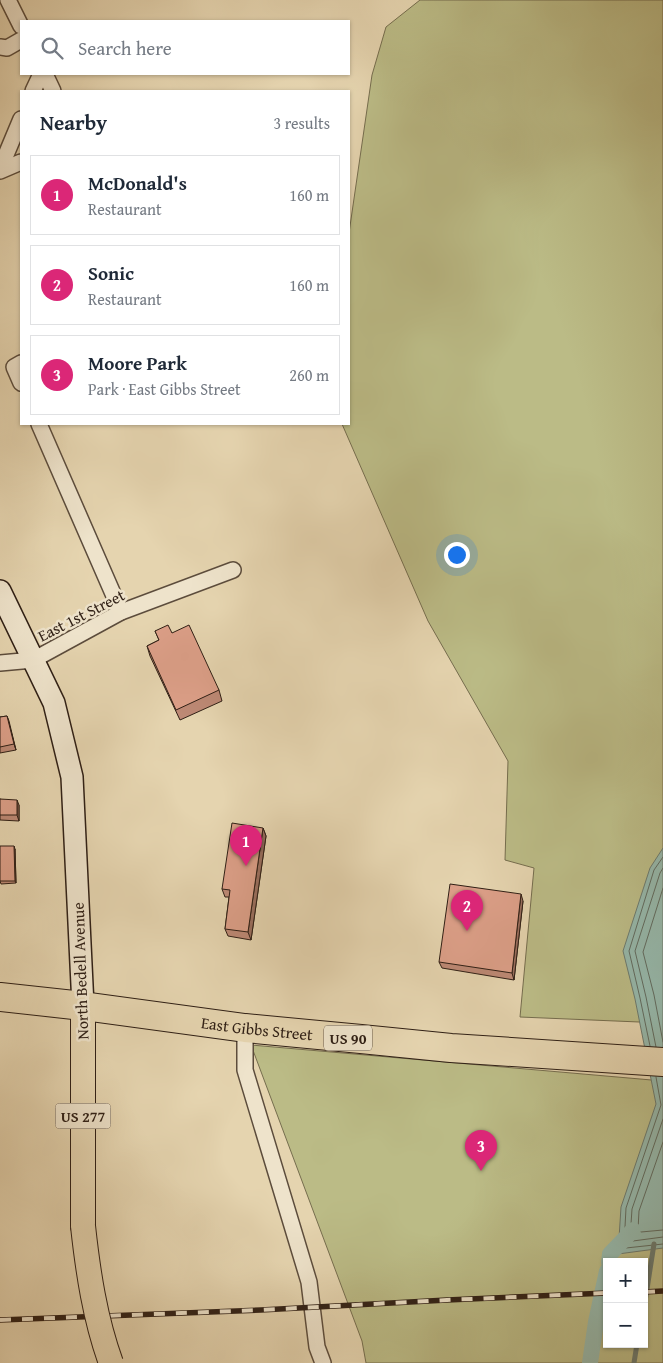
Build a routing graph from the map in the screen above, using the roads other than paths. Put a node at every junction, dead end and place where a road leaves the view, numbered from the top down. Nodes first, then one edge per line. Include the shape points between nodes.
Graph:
1 (8, 0) edge
2 (20, 24) edge
3 (20, 41) edge
4 (0, 47) edge
5 (41, 75) edge
6 (45, 75) edge
7 (33, 90) edge
8 (53, 90) edge
9 (20, 122) edge
10 (20, 162) edge
11 (0, 170) edge
12 (20, 364) edge
13 (20, 381) edge
14 (39, 425) edge
15 (233, 570) dead end
16 (0, 591) edge
17 (121, 612) junction
18 (33, 660) junction
19 (0, 663) edge
20 (0, 997) edge
21 (83, 1006) junction
22 (245, 1028) junction
23 (663, 1062) edge
24 (112, 1363) edge
25 (323, 1363) edge

1 - 2 street
3 - 4 street via 7,48
5 - 7 street
6 - 8 street
9 - 11 street
10 - 11 street
12 - 13 street via 14,367
14 - 17 street
15 - 17 street, East 1st Street
16 - 18 main road, North Bedell Avenue
17 - 18 street, East 1st Street
18 - 19 street, East 1st Street
18 - 21 main road, North Bedell Avenue via 54,703 72,778
20 - 21 highway, East Gibbs Street / US 90
21 - 22 highway, East Gibbs Street / US 90
21 - 24 main road, North Bedell Avenue / US 277, bridge via 83,1226 88,1275
22 - 23 highway, East Gibbs Street / US 90 via 451,1048
22 - 25 street via 245,1070 309,1282 317,1347

